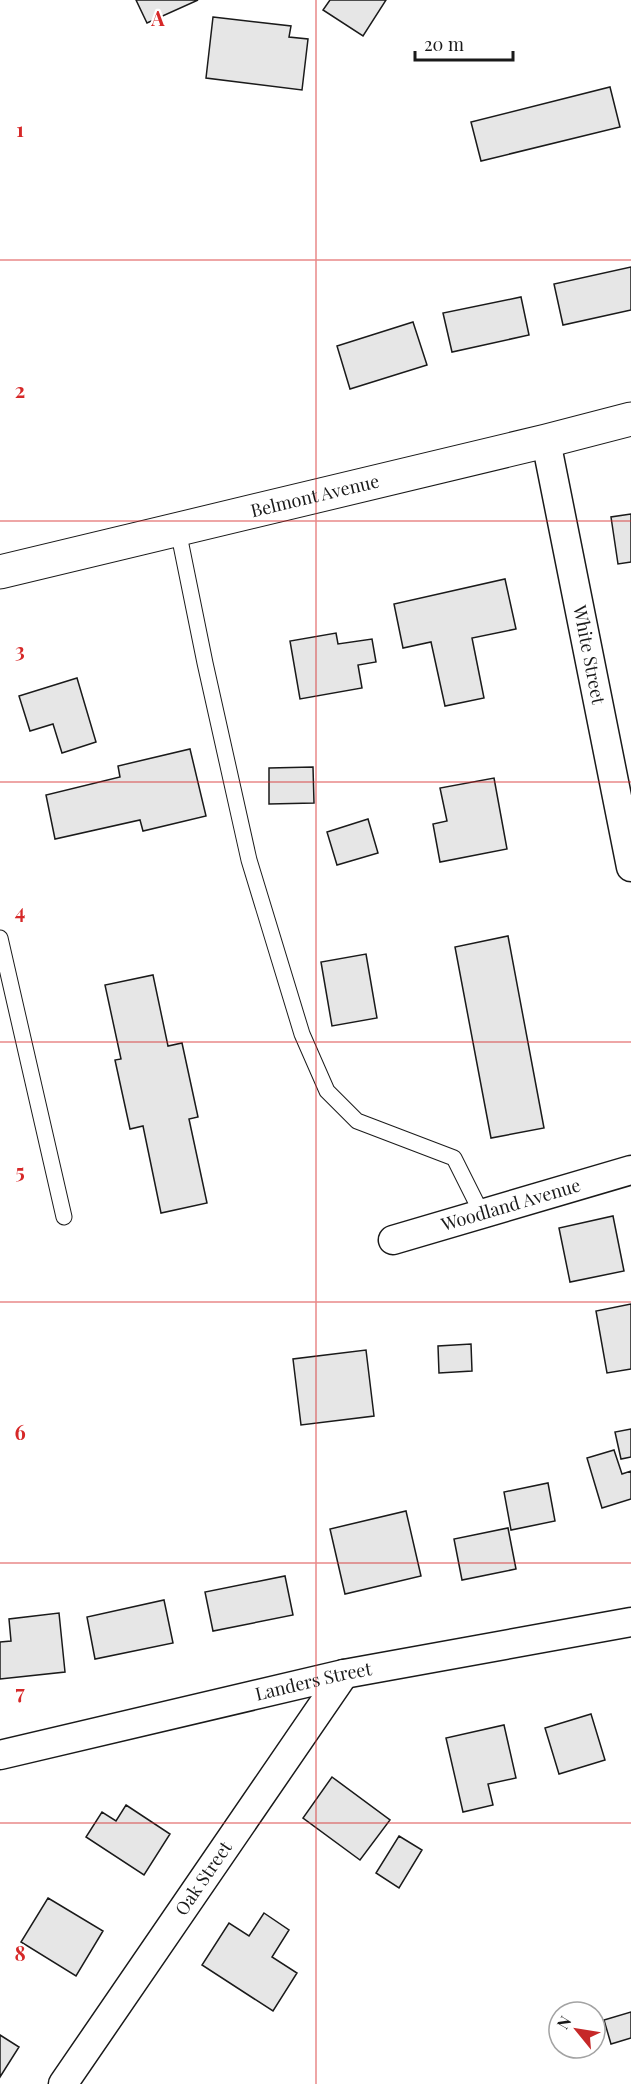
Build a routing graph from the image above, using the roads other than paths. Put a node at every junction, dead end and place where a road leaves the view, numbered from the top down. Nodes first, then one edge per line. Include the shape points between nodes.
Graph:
1 (631, 419) edge
2 (546, 441) junction
3 (178, 530) junction
4 (0, 572) edge
5 (631, 867) edge
6 (0, 938) edge
7 (631, 1170) edge
8 (482, 1214) junction
9 (64, 1217) dead end
10 (393, 1240) dead end
11 (631, 1622) edge
12 (344, 1674) junction
13 (0, 1755) edge
14 (63, 2084) edge

1 - 2 main road, Belmont Avenue
2 - 3 main road, Belmont Avenue
2 - 5 street, White Street
3 - 4 main road, Belmont Avenue
3 - 8 lane via 249,860 302,1034 327,1091 357,1121 454,1158
6 - 9 lane
7 - 8 street, Woodland Avenue
8 - 10 street, Woodland Avenue
11 - 12 street, Landers Street
12 - 13 street, Landers Street
12 - 14 street, Oak Street

